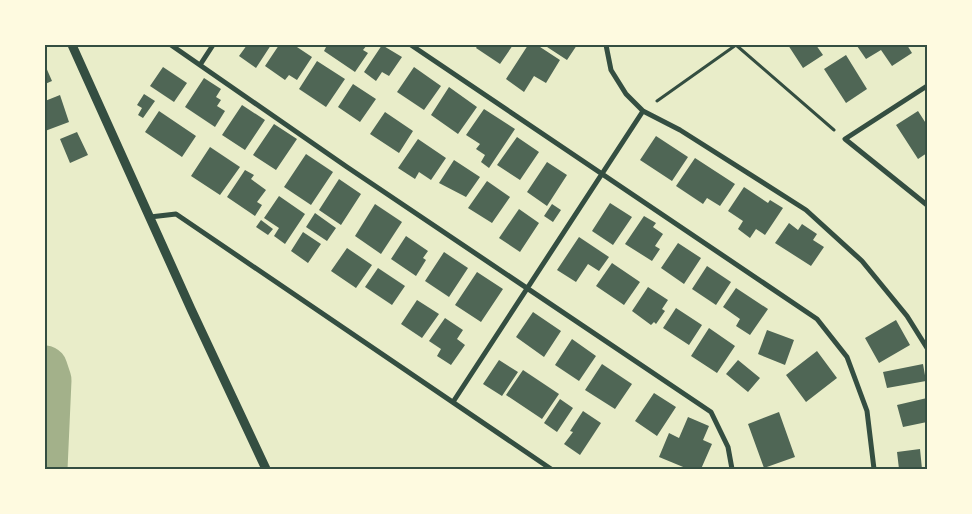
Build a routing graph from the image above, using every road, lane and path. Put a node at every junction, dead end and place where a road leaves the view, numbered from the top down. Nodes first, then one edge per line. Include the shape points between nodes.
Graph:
1 (72, 45) edge
2 (171, 45) edge
3 (212, 45) edge
4 (411, 45) edge
5 (606, 45) edge
6 (736, 45) edge
7 (200, 64) junction
8 (927, 86) edge
9 (643, 111) junction
10 (845, 139) junction
11 (602, 175) junction
12 (927, 205) edge
13 (150, 217) junction
14 (528, 288) junction
15 (927, 348) edge
16 (453, 402) junction
17 (266, 469) edge
18 (551, 469) edge
19 (732, 469) edge
20 (874, 469) edge

1 - 13 street
2 - 7 street
3 - 7 street
4 - 11 street
5 - 9 street via 611,70 626,94
6 - 9 path
6 - 10 path
7 - 14 street
8 - 10 street
9 - 11 street
9 - 15 street via 688,135 806,210 862,261 907,316
10 - 12 street
11 - 14 street
11 - 20 street via 817,319 848,358 867,411
13 - 16 street via 176,214
13 - 17 street
14 - 16 street
14 - 19 street via 711,412 728,447
16 - 18 street

